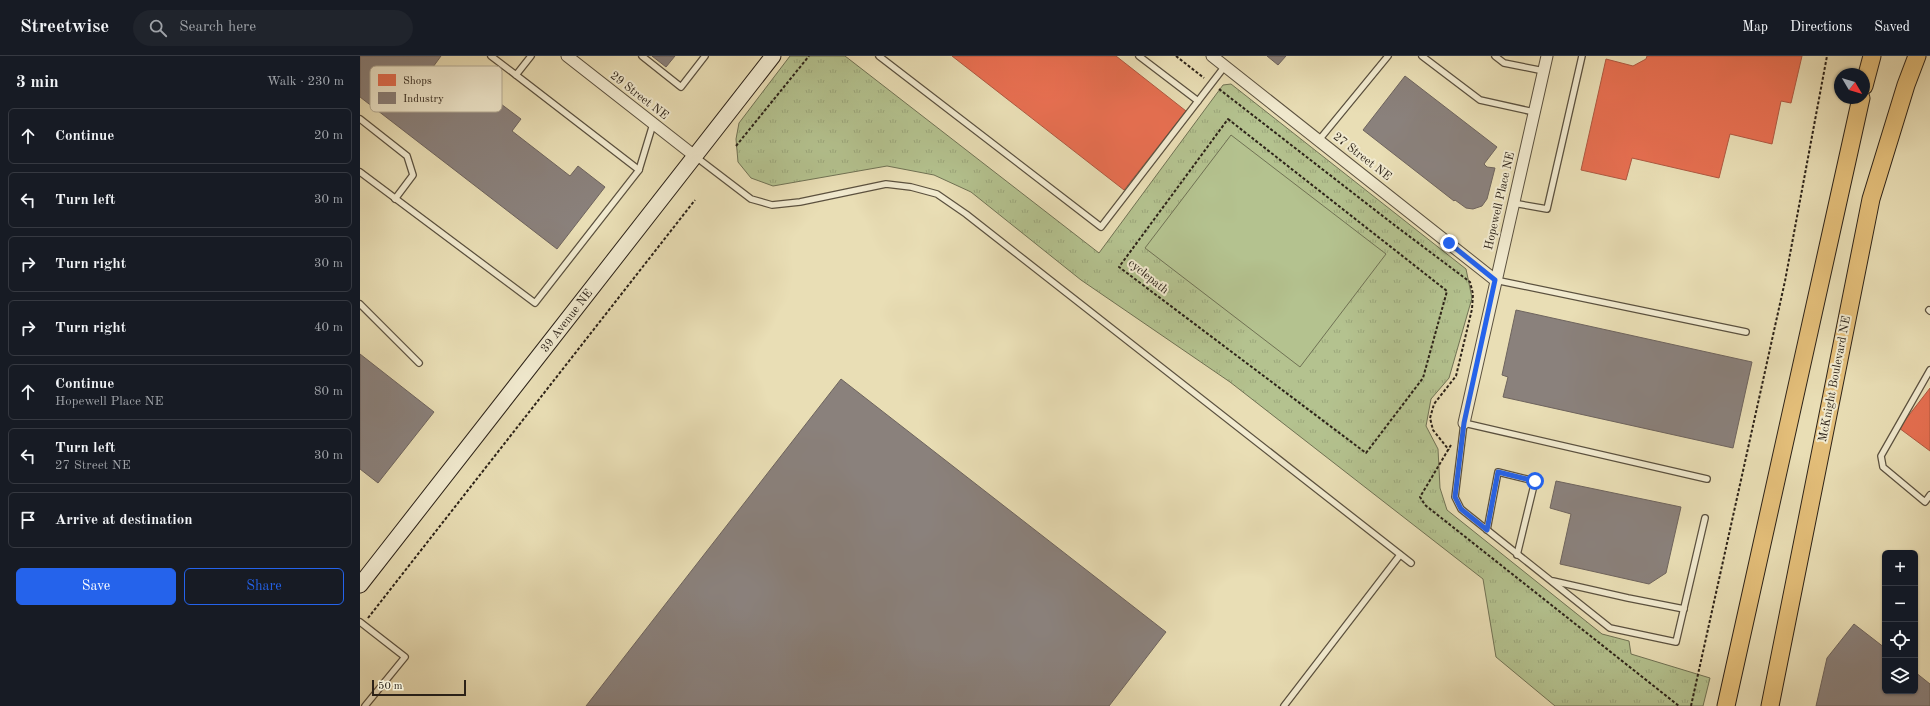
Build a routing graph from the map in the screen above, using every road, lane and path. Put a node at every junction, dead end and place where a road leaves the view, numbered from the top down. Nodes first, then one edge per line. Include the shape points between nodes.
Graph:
1 (491, 56) edge
2 (531, 56) edge
3 (567, 56) edge
4 (642, 56) edge
5 (705, 56) edge
6 (773, 56) edge
7 (808, 56) edge
8 (879, 56) edge
9 (1140, 56) edge
10 (1176, 56) edge
11 (1212, 56) edge
12 (1388, 56) edge
13 (1422, 56) edge
14 (1495, 56) edge
15 (1547, 56) edge
16 (1582, 56) edge
17 (1827, 56) edge
18 (1872, 56) edge
19 (1917, 56) edge
20 (1225, 66) junction
21 (1869, 68) edge
22 (1544, 71) junction
23 (516, 75) junction
24 (1211, 83) junction
25 (1198, 101) junction
26 (1860, 104) edge
27 (1534, 112) junction
28 (360, 120) edge
29 (653, 123) junction
30 (1319, 140) junction
31 (736, 146) dead end
32 (696, 157) junction
33 (638, 170) junction
34 (360, 172) edge
35 (395, 199) junction
36 (695, 200) dead end
37 (1513, 203) junction
38 (1495, 280) junction
39 (1447, 291) joint
40 (360, 304) edge
41 (1746, 332) dead end
42 (419, 363) dead end
43 (1930, 370) edge
44 (1464, 423) junction
45 (1448, 450) dead end
46 (1707, 479) dead end
47 (1930, 495) edge
48 (1705, 518) dead end
49 (1487, 530) junction
50 (1517, 554) junction
51 (1400, 555) junction
52 (1411, 563) dead end
53 (1550, 581) junction
54 (360, 585) edge
55 (1684, 609) junction
56 (362, 623) edge
57 (365, 706) edge
58 (1284, 706) edge
59 (1691, 706) edge
60 (1726, 706) edge
61 (1770, 706) edge

1 - 23 lane
2 - 23 lane
3 - 29 street, 29 Street NE
4 - 5 lane via 681,87
6 - 32 street, 39 Avenue NE
7 - 31 path
8 - 25 lane via 1101,227
9 - 25 lane
10 - 24 path
11 - 20 street, 27 Street NE
12 - 30 lane
13 - 27 lane via 1480,100
14 - 22 lane via 1504,63
15 - 22 street, Hopewell Place NE
16 - 37 lane via 1547,209
17 - 59 path via 1785,281
18 - 21 main road
19 - 61 main road, McKnight Boulevard NE via 1871,199
20 - 24 lane
20 - 30 street, 27 Street NE
22 - 27 street, Hopewell Place NE
23 - 33 lane
24 - 25 lane
24 - 45 path via 1470,282 1473,294 1472,309 1456,376 1434,404 1430,418 1433,430
26 - 60 main road
27 - 37 street, Hopewell Place NE
28 - 35 lane via 407,156 413,175
29 - 32 street, 29 Street NE
29 - 33 lane
30 - 38 street, 27 Street NE
32 - 51 lane via 751,200 772,205 800,202 886,184 937,194 966,214
32 - 54 street, 39 Avenue NE
33 - 35 lane via 535,303
34 - 35 lane
36 - 56 path
37 - 38 street, Hopewell Place NE
38 - 41 lane
38 - 44 street, Hopewell Place NE
39 - 39 path, cyclepath via 1423,378 1366,453 1119,267 1228,119
40 - 42 lane
43 - 47 lane via 1881,456 1883,467 1925,502
44 - 46 lane
44 - 49 lane via 1455,497 1461,509
48 - 55 lane
49 - 50 lane
49 - 50 lane via 1498,472 1535,481
50 - 53 lane
51 - 52 lane
51 - 58 lane
53 - 55 lane
53 - 55 lane via 1610,628 1676,642
56 - 57 lane via 404,657

